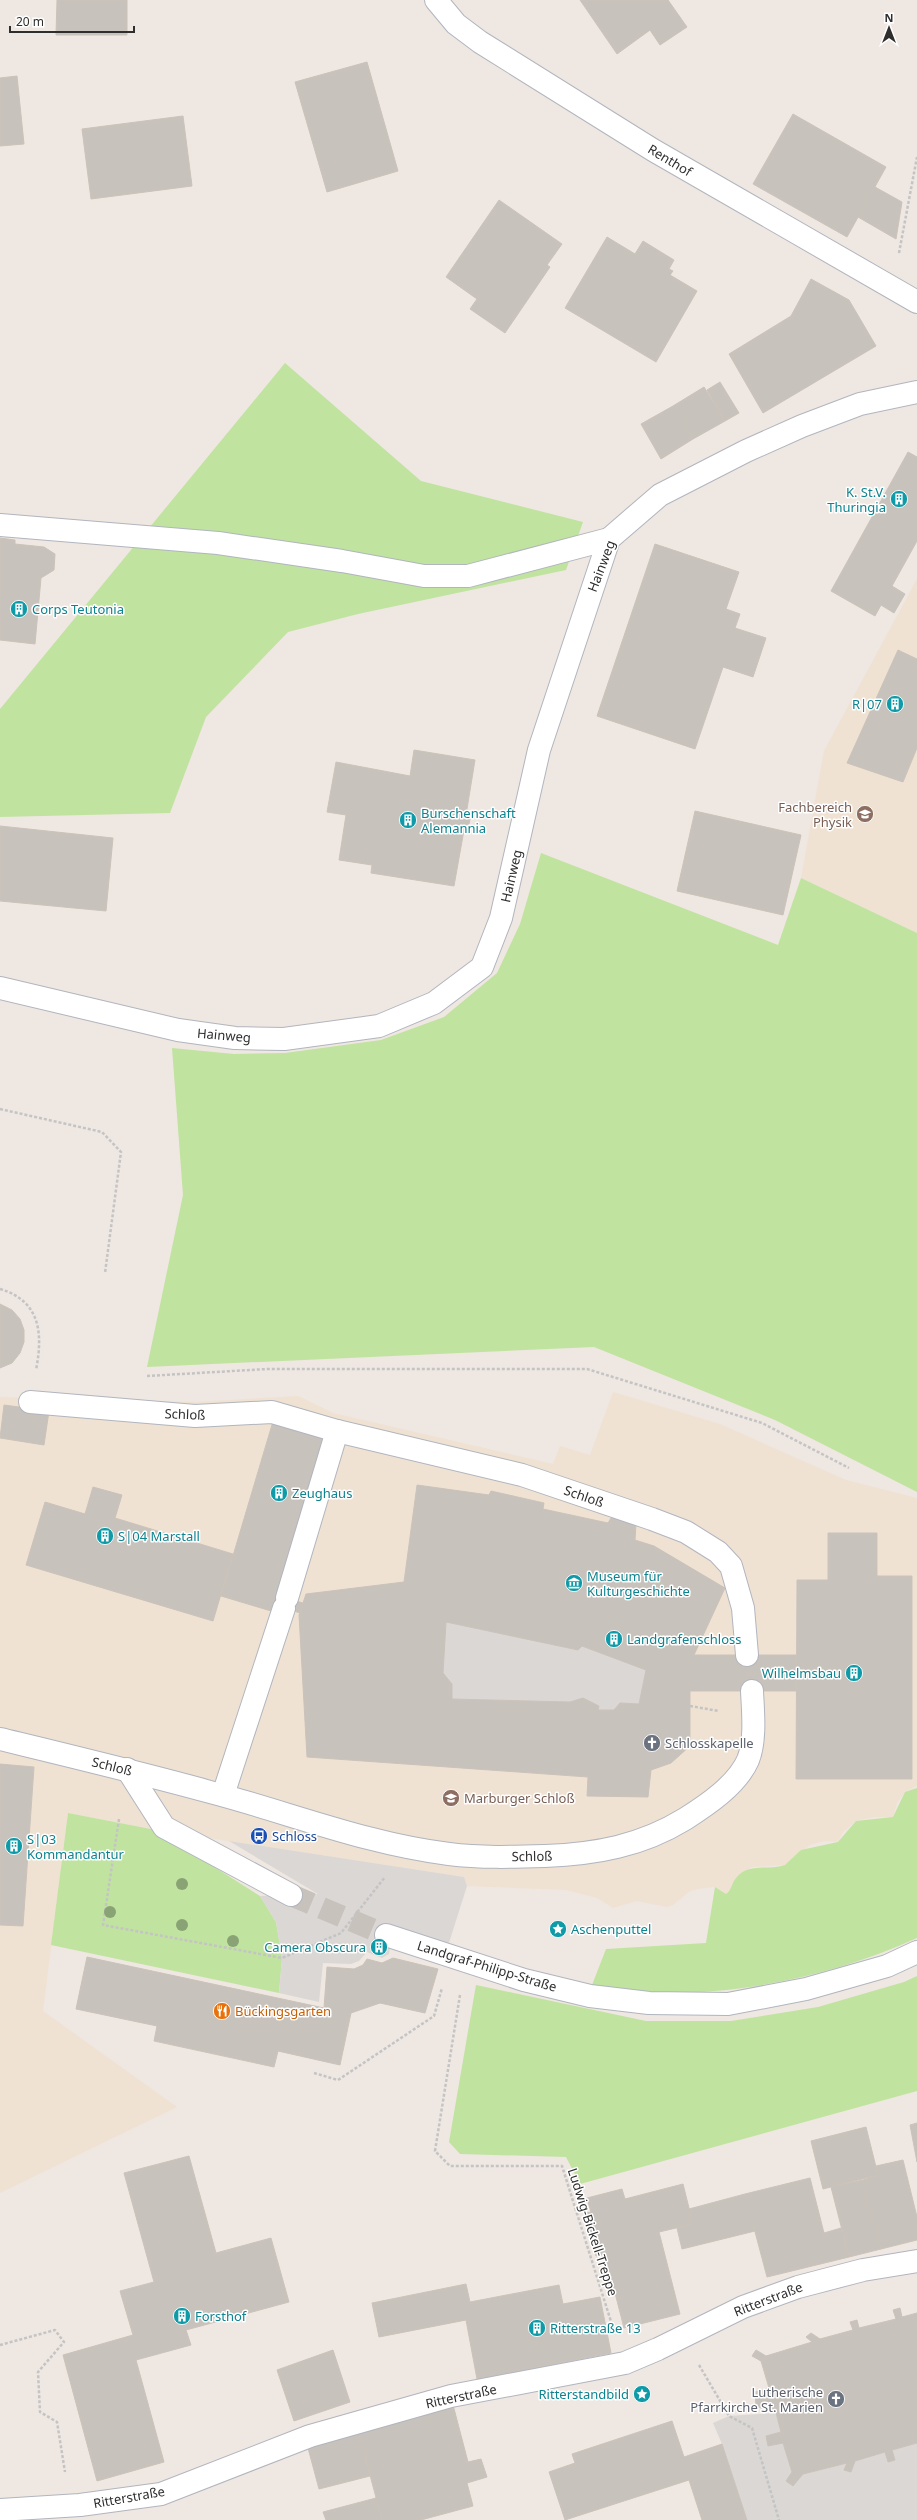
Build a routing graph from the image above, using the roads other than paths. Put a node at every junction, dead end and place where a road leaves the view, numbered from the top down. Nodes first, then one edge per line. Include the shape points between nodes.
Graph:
1 (436, 0) edge
2 (917, 302) edge
3 (917, 392) edge
4 (0, 525) edge
5 (609, 538) junction
6 (0, 988) edge
7 (30, 1402) road end
8 (337, 1431) junction
9 (747, 1655) tunnel mouth
10 (752, 1691) tunnel mouth
11 (0, 1739) edge
12 (126, 1769) junction
13 (223, 1795) junction
14 (291, 1895) tunnel mouth
15 (386, 1935) tunnel mouth
16 (917, 1952) edge
17 (917, 2261) edge
18 (0, 2510) edge

1 - 2 street, Renthof via 456,24 487,46 652,150
3 - 5 street, Hainweg via 860,404 746,451 660,495
4 - 5 street via 218,543 424,576 468,576
5 - 6 street, Hainweg via 539,750 501,918 482,967 434,1003 379,1026 284,1039 235,1038 178,1030
7 - 8 street, Schloß via 195,1416 272,1412
8 - 9 street, Schloß via 522,1475 686,1532 718,1552 731,1566 743,1608
8 - 13 street
10 - 13 street, Schloß via 752,1743 748,1760 724,1790 699,1810 647,1839 620,1848 585,1854 517,1857 450,1854 381,1841
11 - 12 street, Schloß
12 - 13 street, Schloß
12 - 14 street via 164,1827
15 - 16 street, Landgraf-Philipp-Straße via 524,1980 590,1996 649,2002 728,2004 806,1989 887,1966
17 - 18 street, Ritterstraße via 863,2270 798,2287 743,2307 625,2363 451,2396 310,2436 161,2494 80,2506

